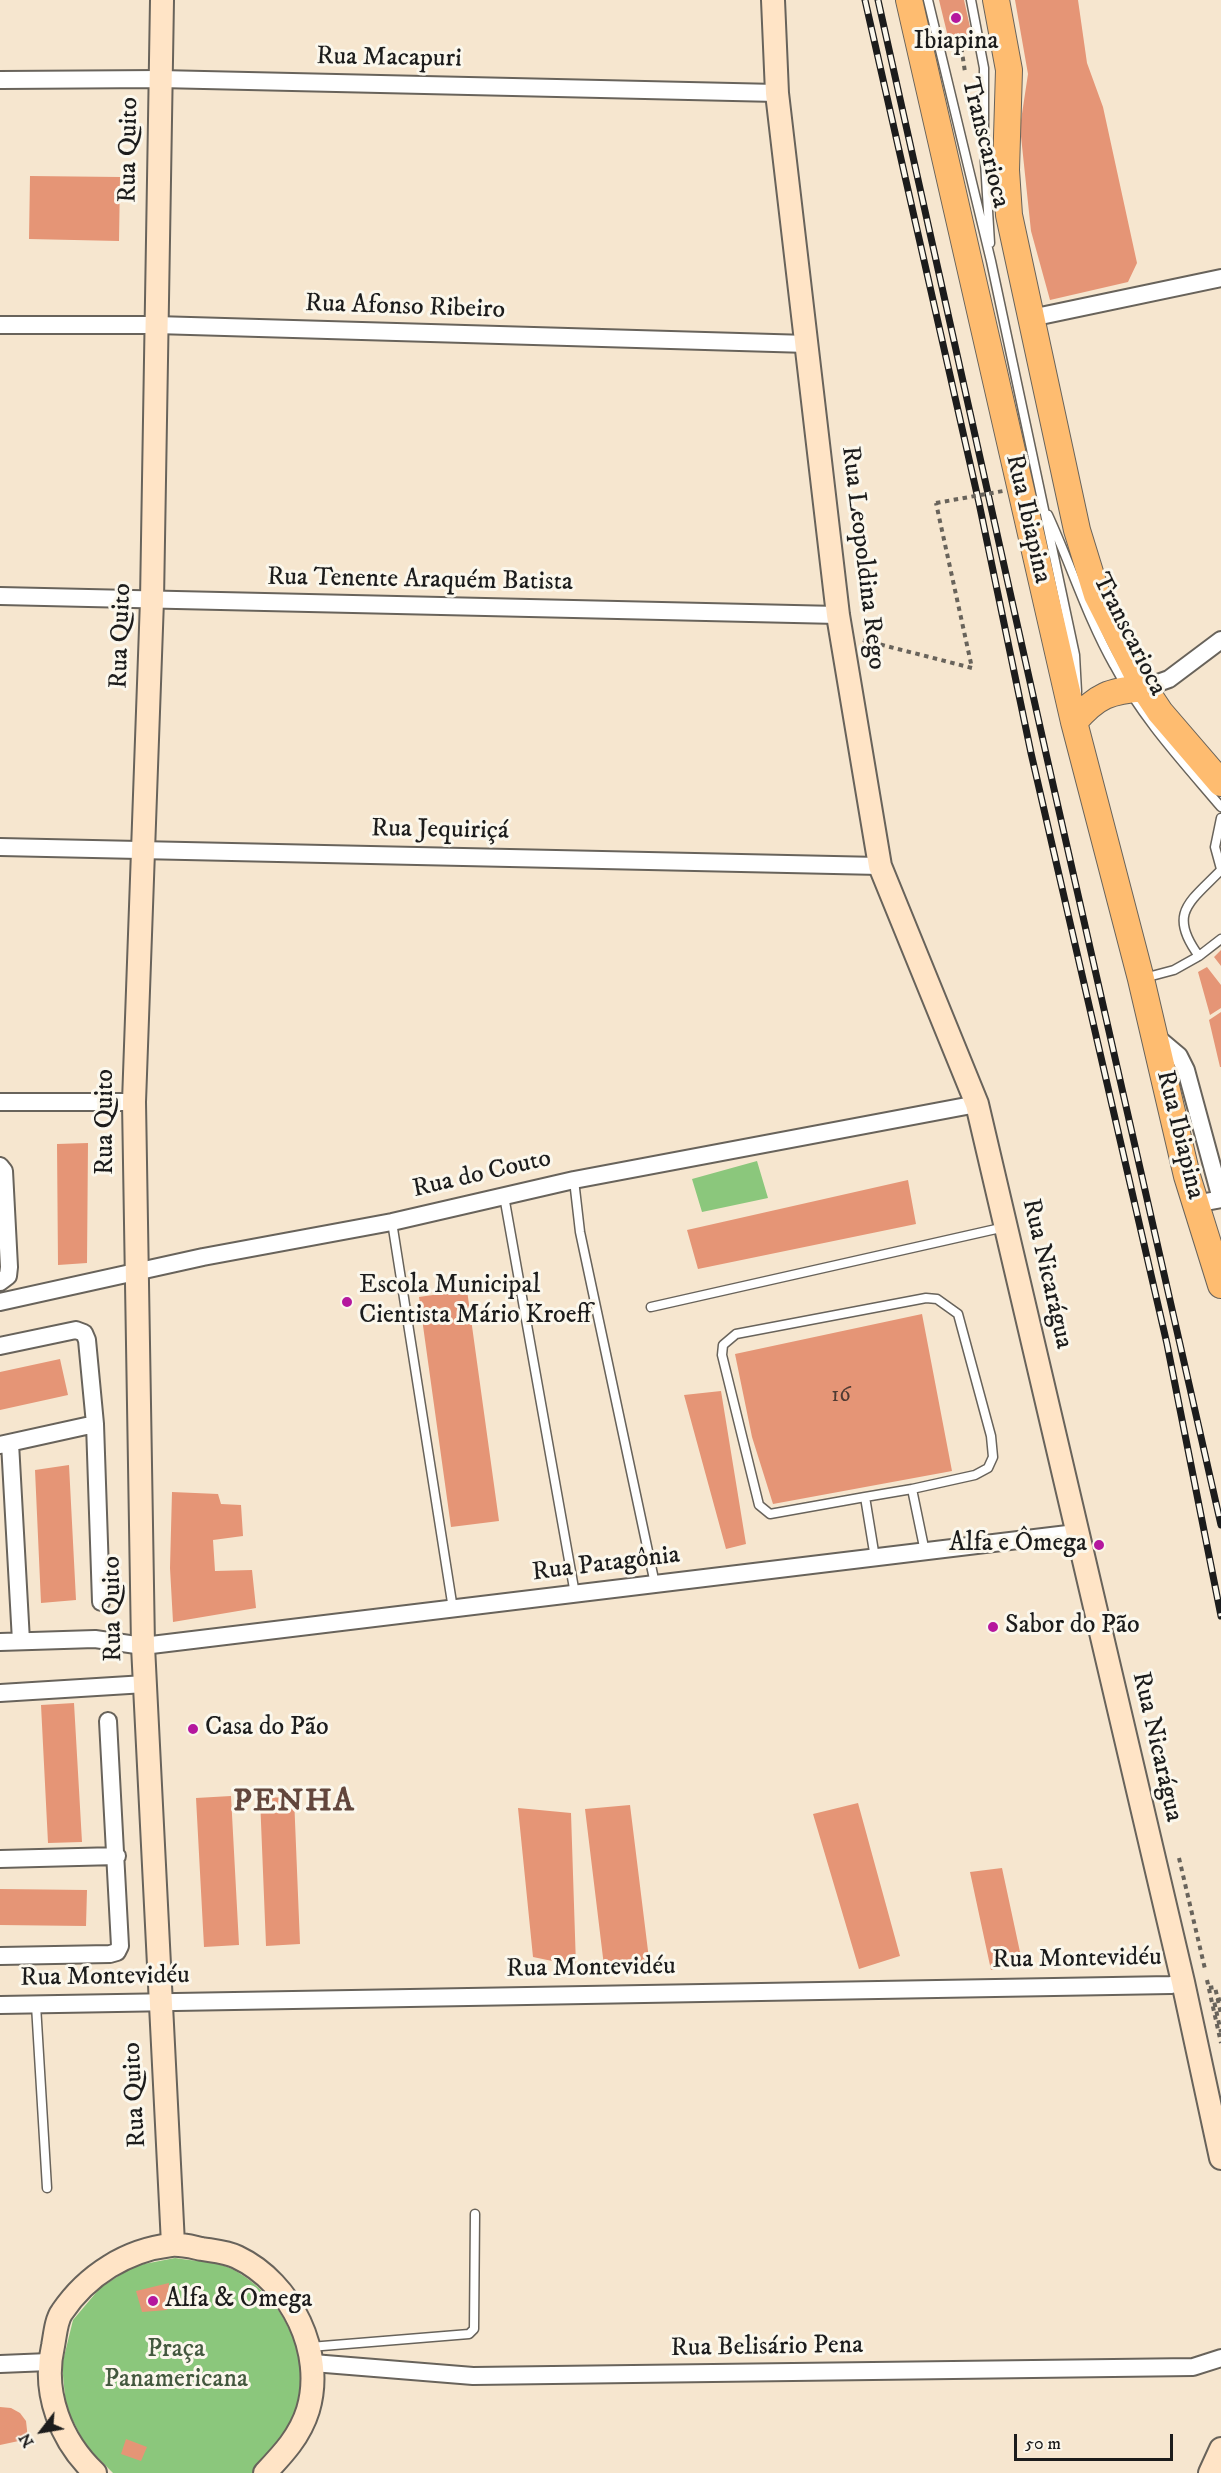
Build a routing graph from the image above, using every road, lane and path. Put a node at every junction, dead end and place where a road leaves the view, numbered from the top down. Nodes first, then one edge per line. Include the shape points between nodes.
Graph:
1 (162, 0) edge
2 (773, 0) edge
3 (909, 0) edge
4 (928, 0) edge
5 (971, 0) edge
6 (996, 0) edge
7 (960, 39) dead end
8 (965, 72) dead end
9 (160, 79) junction
10 (0, 80) edge
11 (777, 93) junction
12 (991, 261) junction
13 (1221, 278) edge
14 (1031, 318) junction
15 (0, 325) edge
16 (156, 326) junction
17 (808, 344) junction
18 (1003, 491) dead end
19 (1041, 498) junction
20 (0, 596) edge
21 (152, 600) junction
22 (838, 615) junction
23 (842, 640) junction
24 (1221, 640) edge
25 (1136, 689) junction
26 (1074, 722) junction
27 (1221, 783) edge
28 (1221, 807) edge
29 (1221, 818) edge
30 (0, 847) edge
31 (143, 850) junction
32 (880, 866) junction
33 (1221, 869) edge
34 (1221, 939) edge
35 (1199, 956) junction
36 (1141, 979) junction
37 (1154, 1035) junction
38 (0, 1102) edge
39 (134, 1102) junction
40 (977, 1104) junction
41 (0, 1166) edge
42 (574, 1180) junction
43 (504, 1196) junction
44 (1221, 1199) edge
45 (1195, 1204) junction
46 (392, 1222) junction
47 (1006, 1227) junction
48 (1217, 1261) edge
49 (135, 1271) junction
50 (0, 1282) edge
51 (0, 1302) edge
52 (651, 1307) dead end
53 (0, 1346) edge
54 (95, 1424) junction
55 (5, 1444) edge
56 (912, 1489) junction
57 (864, 1497) junction
58 (1076, 1533) junction
59 (925, 1552) junction
60 (875, 1558) junction
61 (655, 1584) junction
62 (575, 1594) junction
63 (101, 1602) dead end
64 (453, 1609) junction
65 (21, 1641) junction
66 (0, 1642) edge
67 (143, 1647) junction
68 (145, 1684) junction
69 (0, 1693) edge
70 (108, 1721) dead end
71 (117, 1856) junction
72 (1179, 1858) dead end
73 (0, 1859) edge
74 (0, 1956) edge
75 (1182, 1982) junction
76 (1209, 1988) junction
77 (1221, 2000) edge
78 (159, 2002) junction
79 (0, 2005) edge
80 (36, 2005) junction
81 (1221, 2013) edge
82 (1221, 2030) edge
83 (1221, 2043) edge
84 (1221, 2158) edge
85 (46, 2188) dead end
86 (475, 2214) dead end
87 (173, 2244) junction
88 (311, 2355) junction
89 (1221, 2358) edge
90 (49, 2362) junction
91 (0, 2364) edge
92 (1221, 2449) edge
93 (95, 2473) edge
94 (265, 2473) edge
95 (1210, 2473) edge

1 - 9 street, Rua Quito
2 - 11 street, Rua Leopoldina Rego
3 - 26 main road, Rua Ibiapina
4 - 12 lane, Transcarioca
5 - 12 lane, Transcarioca via 984,68
6 - 14 main road, Rua Ibiapina via 1009,70 1008,207
7 - 8 path
9 - 10 street, Rua Macapuri
9 - 11 street, Rua Macapuri
9 - 16 street, Rua Quito
11 - 17 street, Rua Leopoldina Rego
12 - 19 lane, Transcarioca
13 - 14 street
14 - 25 main road, Rua Ibiapina via 1077,531 1097,595
15 - 16 street, Rua Afonso Ribeiro
16 - 17 street, Rua Afonso Ribeiro
16 - 21 street, Rua Quito
17 - 22 street, Rua Leopoldina Rego
18 - 23 path, bridge via 936,502 972,668 862,639
19 - 25 lane, Transcarioca via 1086,608
19 - 26 lane, Transcarioca via 1078,673
20 - 21 street, Rua Tenente Araquém Batista
21 - 22 street, Rua Tenente Araquém Batista
21 - 31 street, Rua Quito
22 - 23 street, Rua Leopoldina Rego
23 - 32 street, Rua Leopoldina Rego
24 - 25 street via 1170,679
25 - 26 main road via 1099,697
25 - 27 main road, Rua Ibiapina
25 - 28 lane, Transcarioca via 1149,721
26 - 36 main road, Rua Ibiapina
29 - 33 lane via 1215,847
30 - 31 street, Rua Jequiriçá
31 - 32 street, Rua Jequiriçá
31 - 39 street, Rua Quito
32 - 40 street, Rua Leopoldina Rego
33 - 35 lane via 1184,911 1185,932
34 - 35 lane
35 - 36 lane via 1174,970
36 - 37 main road, Rua Ibiapina
37 - 44 street, Rua Ibiapina via 1179,1056 1186,1070
37 - 45 main road, Rua Ibiapina
38 - 39 street
39 - 49 street, Rua Quito
40 - 42 street, Rua do Couto
40 - 47 street, Rua Nicarágua
41 - 50 street via 4,1172 9,1267 8,1276
42 - 43 street, Rua do Couto
42 - 61 lane via 580,1232
43 - 46 street, Rua do Couto
43 - 62 lane
44 - 45 street
45 - 48 main road, Rua Ibiapina
46 - 49 street, Rua do Couto
46 - 64 lane
47 - 52 lane
47 - 58 street, Rua Nicarágua
49 - 51 street, Rua do Couto
49 - 67 street, Rua Quito
53 - 54 street via 76,1330 84,1333
54 - 55 street
54 - 63 street
55 - 65 street
56 - 57 lane
56 - 57 lane via 975,1475 988,1468 993,1457 991,1436 958,1314 948,1305 926,1298 736,1334 728,1339 722,1355 763,1510 770,1514
56 - 59 lane
57 - 60 lane
58 - 59 street, Rua Patagônia
58 - 75 street, Rua Nicarágua
59 - 60 street, Rua Patagônia
60 - 61 street, Rua Patagônia
61 - 62 street, Rua Patagônia
62 - 64 street, Rua Patagônia
64 - 67 street, Rua Patagônia
65 - 66 street, Rua Patagônia
65 - 67 street, Rua Patagônia via 95,1639
67 - 68 street, Rua Quito
68 - 69 street
68 - 78 street, Rua Quito
70 - 71 street
71 - 73 street
71 - 74 street via 117,1952
72 - 76 path
75 - 78 street, Rua Montevidéu
75 - 84 street, Rua Nicarágua
76 - 81 path via 1215,1987
76 - 83 path
77 - 82 path, bridge via 1214,2001
78 - 80 street, Rua Montevidéu
78 - 87 street, Rua Quito
79 - 80 street, Rua Montevidéu
80 - 85 lane
86 - 88 lane via 474,2329 469,2334
87 - 88 street via 238,2258 271,2282 292,2308
87 - 90 street via 128,2254 90,2279 61,2313
88 - 89 street, Rua Belisário Pena via 473,2376 1193,2367
88 - 94 street via 308,2410 301,2428
90 - 91 street
90 - 93 street via 53,2408 72,2447
92 - 95 street

